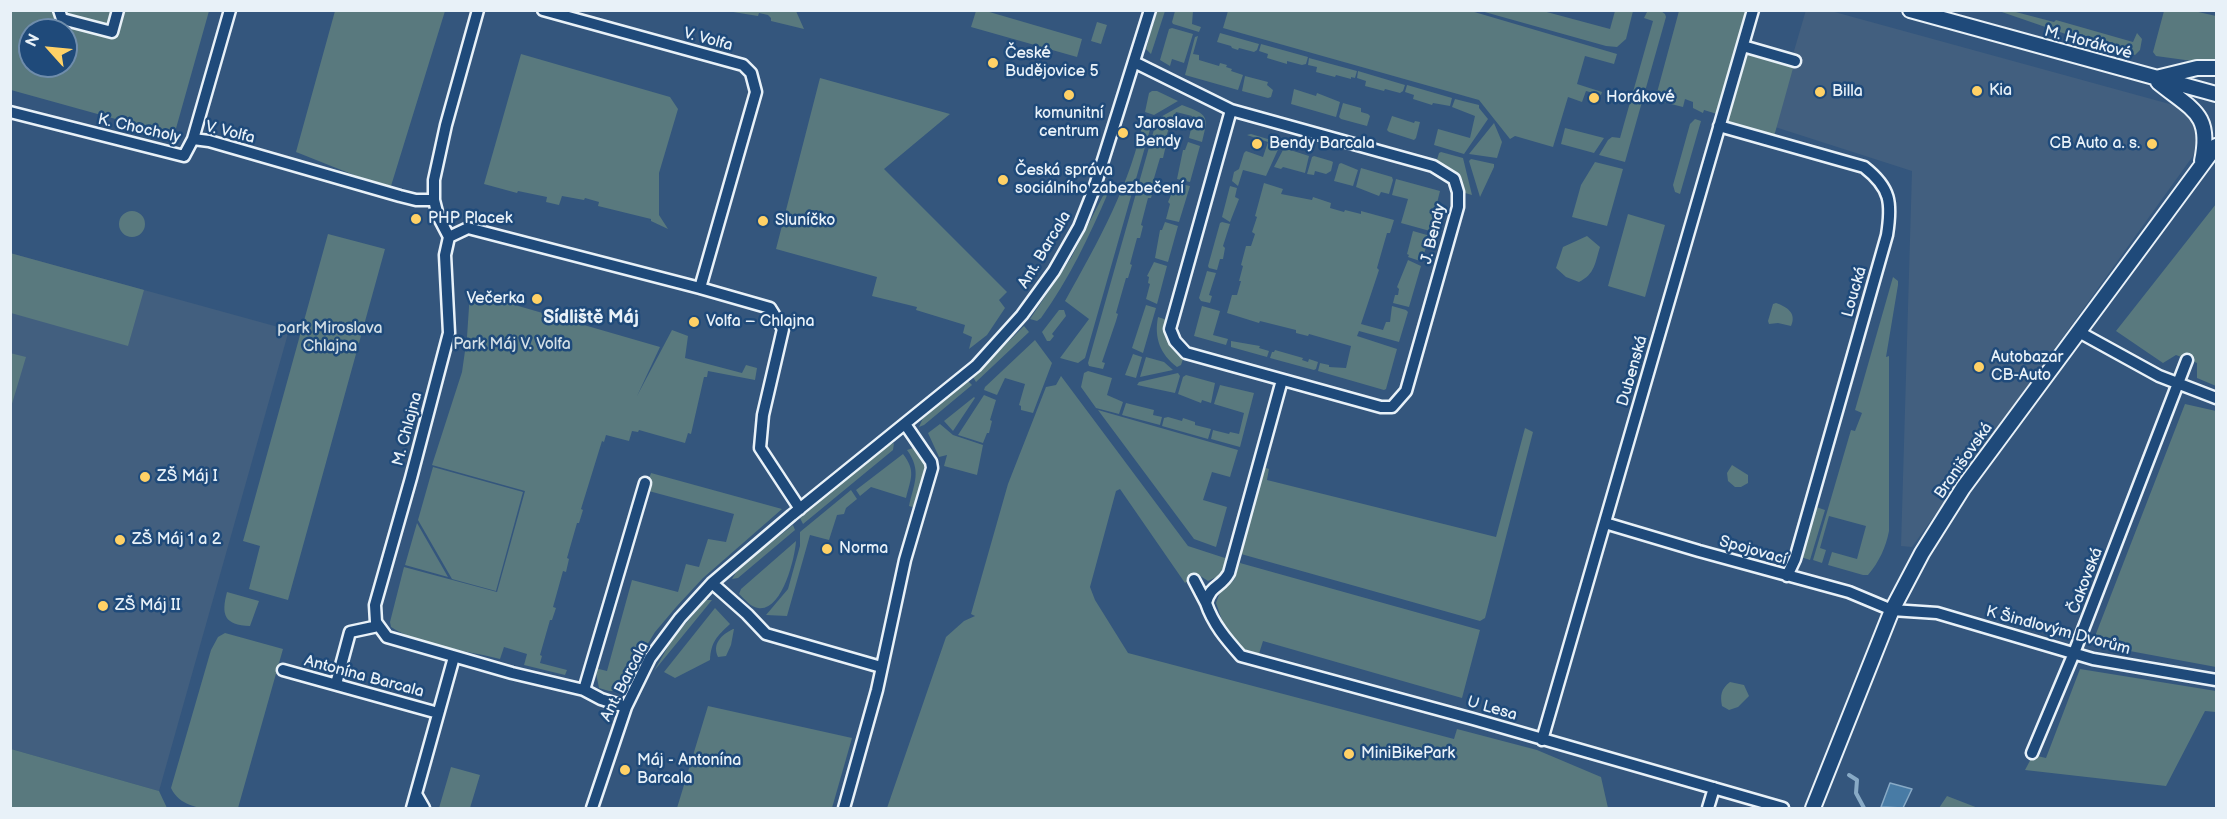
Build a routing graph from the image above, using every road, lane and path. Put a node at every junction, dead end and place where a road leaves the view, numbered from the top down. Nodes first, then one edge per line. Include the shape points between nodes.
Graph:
1 (59, 10) edge
2 (118, 10) edge
3 (230, 10) edge
4 (478, 10) edge
5 (543, 10) edge
6 (1150, 10) edge
7 (1753, 10) edge
8 (1910, 10) edge
9 (1953, 16) edge
10 (1743, 46) junction
11 (1796, 61) dead end
12 (1134, 62) junction
13 (2217, 68) edge
14 (2154, 79) junction
15 (2217, 94) edge
16 (1231, 110) junction
17 (10, 112) edge
18 (1719, 126) junction
19 (193, 139) junction
20 (2217, 146) edge
21 (2201, 167) junction
22 (434, 200) junction
23 (449, 237) junction
24 (700, 288) junction
25 (2079, 332) junction
26 (2187, 360) dead end
27 (1282, 380) junction
28 (2178, 384) junction
29 (2217, 398) edge
30 (905, 424) junction
31 (645, 483) dead end
32 (801, 509) junction
33 (1605, 523) junction
34 (1787, 576) junction
35 (1194, 580) dead end
36 (712, 583) junction
37 (1206, 603) junction
38 (1892, 610) junction
39 (378, 626) junction
40 (2074, 653) junction
41 (454, 657) junction
42 (881, 667) junction
43 (283, 670) dead end
44 (2217, 680) edge
45 (336, 684) junction
46 (584, 690) junction
47 (626, 707) junction
48 (438, 713) junction
49 (1542, 740) junction
50 (2032, 753) dead end
51 (1714, 788) junction
52 (416, 794) junction
53 (412, 808) edge
54 (424, 808) edge
55 (592, 808) edge
56 (844, 808) edge
57 (1708, 808) edge
58 (1783, 808) edge
59 (1813, 808) edge

1 - 2 street via 62,19 112,32
3 - 19 street, K. Chocholy
4 - 22 street via 437,160
5 - 24 street, V. Volfa via 742,65 751,73 756,92
6 - 12 street, Ant. Barcala
7 - 10 street, Dubenská
8 - 9 street, M. Horákové
9 - 14 street, M. Horákové
10 - 11 street
10 - 18 street, Dubenská
12 - 16 street, J. Bendy
12 - 30 street, Ant. Barcala via 1094,189 1079,227 1054,271 1022,315 976,366
13 - 14 street via 2197,68
14 - 15 street, M. Horákové
14 - 21 street, Branišovská via 2197,113 2204,125 2206,141
16 - 27 street, J. Bendy via 1170,329 1174,341 1186,353
16 - 27 street, J. Bendy via 1433,166 1454,179 1458,192 1458,207 1406,391 1392,407
17 - 19 street, K. Chocholy via 184,156
18 - 33 street, Dubenská
18 - 34 street, Loucká via 1864,167 1878,178 1888,195 1891,211 1795,560
19 - 22 street, V. Volfa via 408,198
20 - 21 street, Branišovská
21 - 25 street, Branišovská
22 - 23 street
23 - 24 street via 468,228
23 - 39 street, M. Chlajna via 445,255 449,333 375,605
24 - 32 street via 770,308 783,329 763,415 760,448
25 - 28 street
25 - 38 street, Branišovská via 1963,488
26 - 28 street
27 - 37 street via 1229,573 1212,588
28 - 29 street
28 - 40 street, Čakovská
30 - 32 street, Ant. Barcala
30 - 42 street via 932,468
31 - 46 street
32 - 36 street, Ant. Barcala
33 - 34 street, Spojovací
33 - 49 street, Dubenská
34 - 38 street, Spojovací via 1849,592
35 - 37 street
36 - 42 street via 766,634
36 - 47 street, Ant. Barcala via 650,658
37 - 49 street, U Lesa via 1219,630 1241,656
38 - 40 street, K Šindlovým Dvorům via 1937,613
38 - 59 street, Branišovská
39 - 41 street via 387,637
39 - 45 street via 350,632
40 - 44 street, K Šindlovým Dvorům
40 - 50 street, Čakovská
41 - 46 street
41 - 48 street, Antonína Barcala
42 - 56 street
43 - 45 street, Antonína Barcala
45 - 48 street, Antonína Barcala
46 - 47 street
47 - 55 street, Ant. Barcala
48 - 52 street, Antonína Barcala
49 - 51 street, U Lesa
51 - 57 street
51 - 58 street, U Lesa
52 - 53 street, Antonína Barcala
52 - 54 street

